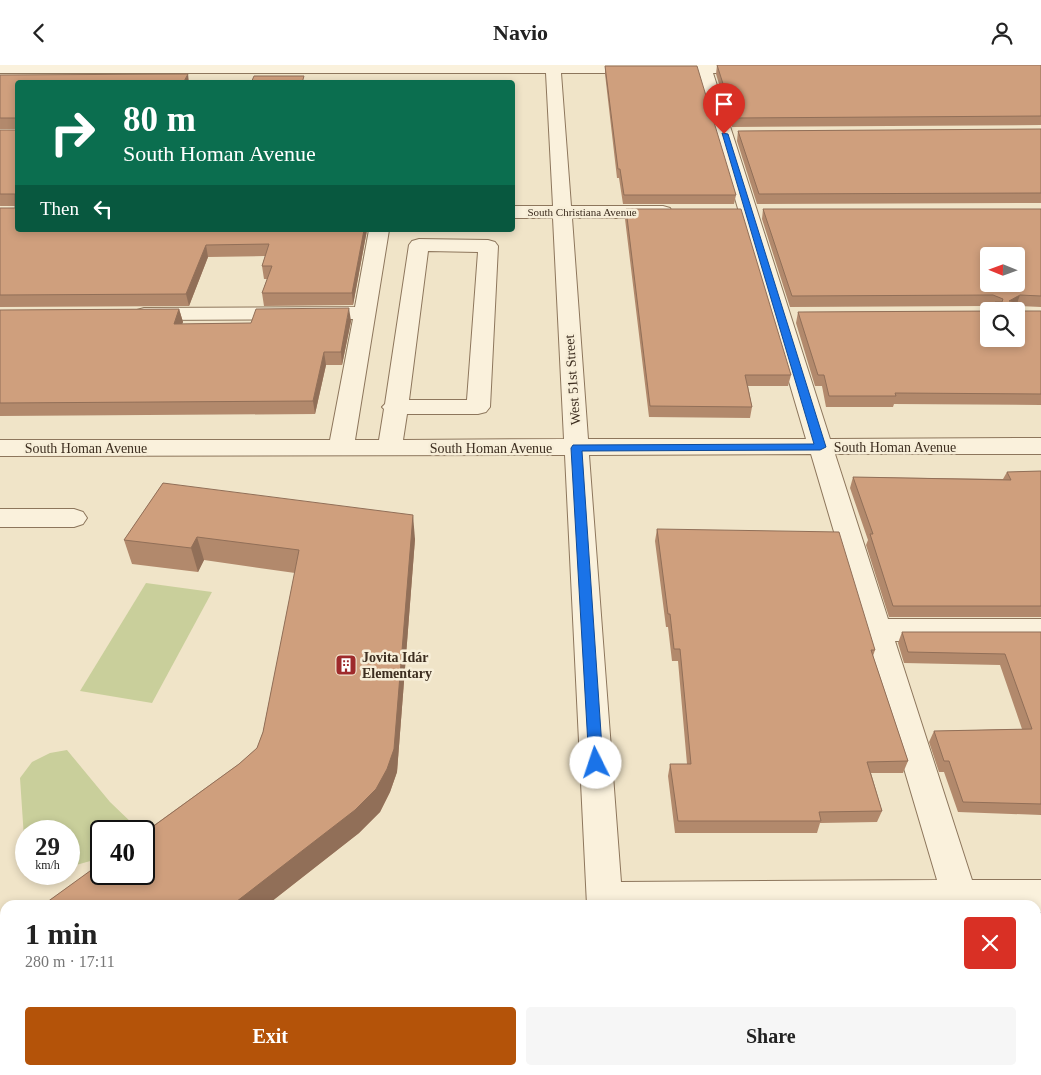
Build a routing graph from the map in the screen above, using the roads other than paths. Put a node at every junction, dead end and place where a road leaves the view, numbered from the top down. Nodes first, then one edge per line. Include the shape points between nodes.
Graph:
1 (553, 67) edge
2 (703, 67) edge
3 (0, 68) edge
4 (763, 68) edge
5 (406, 75) edge
6 (515, 212) edge
7 (562, 212) junction
8 (682, 212) edge
9 (379, 232) edge
10 (364, 313) junction
11 (126, 314) edge
12 (394, 407) junction
13 (1041, 446) edge
14 (820, 447) junction
15 (0, 448) edge
16 (341, 448) junction
17 (390, 448) junction
18 (576, 448) junction
19 (0, 518) edge
20 (74, 518) dead end
21 (877, 630) junction
22 (1041, 630) edge
23 (1041, 896) edge
24 (604, 900) edge
25 (961, 900) edge

1 - 2 street
1 - 5 street
1 - 7 street, West 51st Street
2 - 4 street
2 - 14 street via 734,134 749,212 790,315
3 - 5 street
6 - 7 street, South Christiana Avenue
7 - 8 street, South Christiana Avenue
7 - 18 street, West 51st Street
9 - 10 street
10 - 11 street
10 - 16 street
12 - 12 street via 419,245 488,246 478,407
12 - 17 street
13 - 14 street, South Homan Avenue
14 - 18 street, South Homan Avenue
14 - 21 street
15 - 16 street, South Homan Avenue
16 - 17 street, South Homan Avenue
17 - 18 street, South Homan Avenue
18 - 24 street, West 51st Street
19 - 20 street
21 - 22 street
21 - 25 street
23 - 25 street

